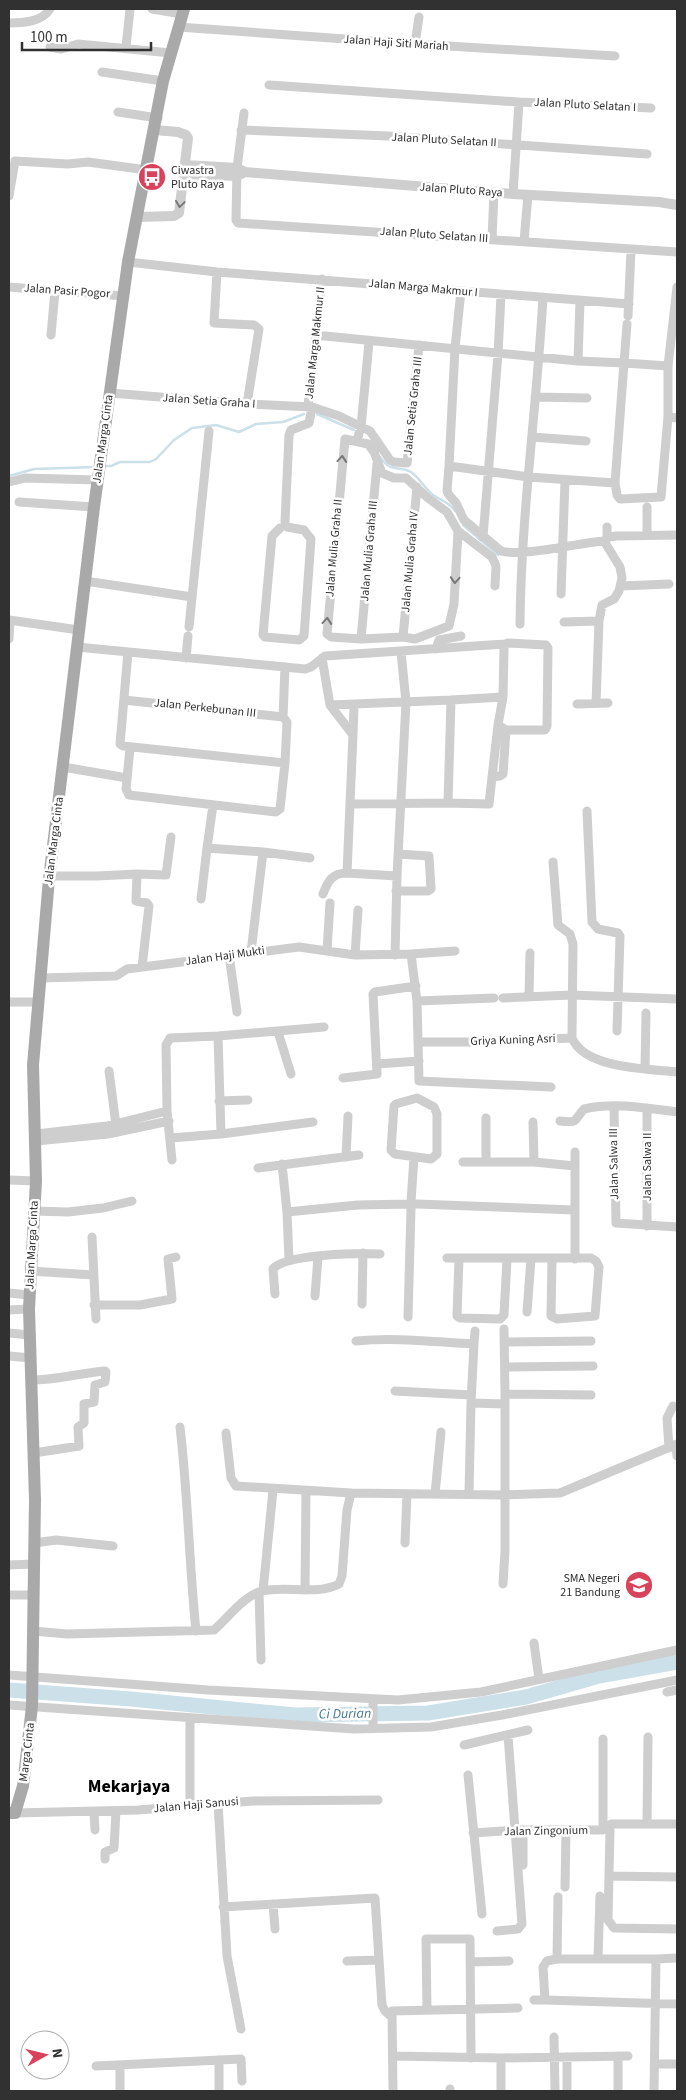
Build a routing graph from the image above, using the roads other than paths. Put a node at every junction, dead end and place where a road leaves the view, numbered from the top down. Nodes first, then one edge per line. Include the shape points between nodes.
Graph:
1 (50, 9) edge
2 (130, 9) edge
3 (152, 9) edge
4 (183, 11) edge
5 (419, 17) dead end
6 (9, 23) edge
7 (178, 27) junction
8 (415, 44) junction
9 (50, 47) dead end
10 (126, 47) junction
11 (170, 53) junction
12 (615, 56) dead end
13 (102, 72) dead end
14 (164, 82) junction
15 (268, 85) dead end
16 (519, 102) junction
17 (652, 108) dead end
18 (118, 112) dead end
19 (244, 113) dead end
20 (156, 124) junction
21 (241, 130) junction
22 (516, 144) junction
23 (647, 154) dead end
24 (147, 170) junction
25 (185, 170) junction
26 (240, 172) junction
27 (494, 192) junction
28 (513, 194) junction
29 (528, 195) junction
30 (9, 196) edge
31 (677, 205) edge
32 (137, 217) junction
33 (492, 239) junction
34 (524, 241) junction
35 (632, 250) junction
36 (677, 252) edge
37 (128, 262) junction
38 (217, 272) junction
39 (322, 279) junction
40 (9, 287) edge
41 (677, 288) edge
42 (55, 290) junction
43 (461, 291) junction
44 (501, 295) junction
45 (124, 296) junction
46 (542, 297) junction
47 (580, 301) junction
48 (629, 304) junction
49 (51, 335) dead end
50 (315, 335) junction
51 (369, 342) junction
52 (419, 345) junction
53 (456, 348) junction
54 (498, 354) junction
55 (539, 357) junction
56 (578, 361) junction
57 (624, 363) junction
58 (668, 366) junction
59 (110, 393) junction
60 (535, 397) junction
61 (587, 398) dead end
62 (248, 404) junction
63 (310, 407) junction
64 (673, 417) edge
65 (361, 426) junction
66 (209, 431) dead end
67 (532, 437) junction
68 (357, 440) junction
69 (586, 441) dead end
70 (377, 464) junction
71 (449, 466) junction
72 (99, 471) junction
73 (488, 473) junction
74 (529, 477) junction
75 (564, 480) junction
76 (9, 482) edge
77 (615, 483) junction
78 (417, 487) junction
79 (20, 502) dead end
80 (94, 507) junction
81 (647, 507) dead end
82 (284, 526) junction
83 (607, 527) dead end
84 (458, 531) junction
85 (677, 534) edge
86 (647, 535) junction
87 (483, 537) junction
88 (605, 539) junction
89 (562, 546) junction
90 (522, 552) junction
91 (85, 581) junction
92 (669, 584) dead end
93 (495, 586) dead end
94 (621, 586) junction
95 (561, 594) dead end
96 (192, 597) junction
97 (9, 620) edge
98 (599, 621) junction
99 (564, 622) dead end
100 (520, 624) dead end
101 (80, 630) junction
102 (462, 636) dead end
103 (403, 637) junction
104 (9, 639) edge
105 (361, 639) junction
106 (505, 644) junction
107 (77, 647) junction
108 (436, 649) junction
109 (128, 652) junction
110 (400, 652) junction
111 (186, 658) junction
112 (322, 658) junction
113 (285, 667) junction
114 (502, 697) junction
115 (124, 700) junction
116 (451, 700) junction
117 (406, 702) junction
118 (596, 703) junction
119 (608, 703) dead end
120 (577, 704) dead end
121 (330, 705) junction
122 (354, 705) junction
123 (283, 717) junction
124 (502, 727) junction
125 (353, 735) junction
126 (130, 748) junction
127 (285, 763) junction
128 (63, 768) junction
129 (127, 778) junction
130 (448, 803) junction
131 (350, 804) junction
132 (213, 805) junction
133 (400, 805) junction
134 (587, 811) dead end
135 (171, 837) dead end
136 (207, 848) junction
137 (262, 852) junction
138 (398, 854) junction
139 (310, 858) dead end
140 (553, 862) dead end
141 (347, 873) junction
142 (137, 874) junction
143 (50, 876) junction
144 (397, 876) junction
145 (396, 891) junction
146 (323, 894) dead end
147 (201, 898) dead end
148 (330, 903) dead end
149 (358, 910) dead end
150 (327, 950) junction
151 (456, 951) dead end
152 (251, 952) junction
153 (530, 953) dead end
154 (411, 954) junction
155 (229, 955) junction
156 (355, 955) junction
157 (395, 955) junction
158 (142, 967) junction
159 (41, 978) junction
160 (416, 986) junction
161 (571, 994) junction
162 (529, 996) junction
163 (618, 996) junction
164 (677, 999) edge
165 (417, 1001) junction
166 (9, 1002) edge
167 (39, 1002) junction
168 (237, 1012) dead end
169 (646, 1013) dead end
170 (324, 1027) dead end
171 (278, 1032) junction
172 (617, 1032) dead end
173 (218, 1036) junction
174 (572, 1038) junction
175 (418, 1042) junction
176 (419, 1061) junction
177 (377, 1064) junction
178 (645, 1069) junction
179 (109, 1071) dead end
180 (677, 1072) edge
181 (291, 1074) dead end
182 (343, 1078) dead end
183 (419, 1082) junction
184 (551, 1087) dead end
185 (417, 1098) junction
186 (248, 1100) dead end
187 (219, 1101) junction
188 (614, 1106) junction
189 (647, 1108) junction
190 (677, 1112) edge
191 (168, 1116) junction
192 (348, 1116) dead end
193 (486, 1118) dead end
194 (313, 1122) dead end
195 (534, 1122) dead end
196 (560, 1122) dead end
197 (116, 1125) junction
198 (107, 1130) junction
199 (221, 1134) junction
200 (36, 1138) junction
201 (170, 1138) junction
202 (575, 1152) dead end
203 (359, 1155) dead end
204 (346, 1156) junction
205 (414, 1157) junction
206 (172, 1160) dead end
207 (464, 1162) dead end
208 (486, 1162) junction
209 (534, 1162) junction
210 (282, 1164) junction
211 (575, 1166) junction
212 (258, 1168) dead end
213 (9, 1180) edge
214 (36, 1181) junction
215 (132, 1201) dead end
216 (413, 1206) junction
217 (34, 1210) junction
218 (575, 1210) junction
219 (287, 1212) junction
220 (647, 1226) junction
221 (677, 1227) edge
222 (92, 1237) dead end
223 (363, 1253) junction
224 (380, 1254) dead end
225 (318, 1256) junction
226 (176, 1257) dead end
227 (447, 1258) dead end
228 (459, 1258) junction
229 (507, 1259) junction
230 (531, 1259) junction
231 (552, 1259) junction
232 (575, 1259) junction
233 (288, 1260) junction
234 (30, 1271) junction
235 (93, 1275) junction
236 (9, 1293) edge
237 (29, 1294) junction
238 (275, 1294) dead end
239 (315, 1296) dead end
240 (362, 1304) dead end
241 (94, 1305) junction
242 (29, 1309) junction
243 (9, 1310) edge
244 (527, 1312) dead end
245 (408, 1317) dead end
246 (96, 1319) dead end
247 (504, 1329) dead end
248 (475, 1331) dead end
249 (9, 1333) edge
250 (30, 1335) junction
251 (356, 1341) dead end
252 (591, 1341) dead end
253 (504, 1342) junction
254 (474, 1344) junction
255 (9, 1356) edge
256 (31, 1358) junction
257 (592, 1366) dead end
258 (505, 1367) junction
259 (31, 1380) junction
260 (394, 1391) dead end
261 (505, 1394) junction
262 (591, 1395) dead end
263 (471, 1399) junction
264 (505, 1404) junction
265 (673, 1406) dead end
266 (180, 1427) dead end
267 (441, 1432) dead end
268 (226, 1433) dead end
269 (674, 1446) edge
270 (34, 1453) junction
271 (677, 1456) edge
272 (273, 1490) dead end
273 (306, 1491) dead end
274 (351, 1493) junction
275 (407, 1494) junction
276 (435, 1494) junction
277 (469, 1494) junction
278 (504, 1495) junction
279 (34, 1542) junction
280 (405, 1543) dead end
281 (114, 1546) dead end
282 (33, 1564) junction
283 (9, 1565) edge
284 (503, 1584) dead end
285 (304, 1590) junction
286 (261, 1591) junction
287 (9, 1595) edge
288 (33, 1595) junction
289 (33, 1631) junction
290 (196, 1631) junction
291 (534, 1643) dead end
292 (677, 1650) edge
293 (261, 1660) dead end
294 (9, 1675) edge
295 (539, 1679) junction
296 (32, 1680) junction
297 (677, 1680) edge
298 (677, 1690) edge
299 (667, 1692) dead end
300 (373, 1702) junction
301 (32, 1704) junction
302 (9, 1705) edge
303 (190, 1718) junction
304 (373, 1725) junction
305 (528, 1730) dead end
306 (508, 1735) junction
307 (648, 1736) dead end
308 (604, 1739) dead end
309 (464, 1745) dead end
310 (468, 1775) dead end
311 (378, 1800) dead end
312 (218, 1803) junction
313 (190, 1804) junction
314 (116, 1811) junction
315 (94, 1812) junction
316 (12, 1813) edge
317 (647, 1824) junction
318 (677, 1824) edge
319 (607, 1827) junction
320 (95, 1830) dead end
321 (519, 1830) junction
322 (566, 1830) junction
323 (473, 1833) junction
324 (105, 1859) dead end
325 (609, 1876) junction
326 (677, 1878) edge
327 (565, 1887) dead end
328 (600, 1896) dead end
329 (558, 1897) dead end
330 (273, 1904) junction
331 (223, 1907) junction
332 (482, 1914) dead end
333 (275, 1929) dead end
334 (677, 1929) edge
335 (497, 1931) dead end
336 (677, 1958) edge
337 (557, 1959) junction
338 (598, 1959) junction
339 (656, 1959) junction
340 (379, 1960) junction
341 (347, 1961) dead end
342 (509, 1961) dead end
343 (470, 1962) junction
344 (534, 2000) dead end
345 (545, 2000) junction
346 (655, 2003) junction
347 (677, 2004) edge
348 (518, 2008) dead end
349 (471, 2009) junction
350 (427, 2010) junction
351 (392, 2017) junction
352 (241, 2029) dead end
353 (554, 2037) dead end
354 (393, 2056) junction
355 (618, 2056) junction
356 (628, 2056) dead end
357 (554, 2057) junction
358 (567, 2057) junction
359 (471, 2058) junction
360 (501, 2058) junction
361 (219, 2060) junction
362 (655, 2064) junction
363 (677, 2064) edge
364 (120, 2065) junction
365 (96, 2066) dead end
366 (242, 2081) dead end
367 (120, 2091) edge
368 (219, 2091) edge
369 (393, 2091) edge
370 (501, 2091) edge
371 (555, 2091) edge
372 (567, 2091) edge
373 (618, 2091) edge
374 (654, 2091) edge

1 - 6 street via 35,20
2 - 10 street
3 - 4 street
4 - 7 main road, Jalan Marga Cinta
5 - 8 street
7 - 8 street, Jalan Haji Siti Mariah
7 - 11 main road, Jalan Marga Cinta
8 - 12 street, Jalan Haji Siti Mariah
9 - 10 street via 61,49 78,44
10 - 11 street
11 - 14 main road, Jalan Marga Cinta
13 - 14 street
14 - 20 main road, Jalan Marga Cinta
15 - 16 street, Jalan Pluto Selatan I
16 - 17 street, Jalan Pluto Selatan I
16 - 22 street
18 - 20 street
19 - 21 street
20 - 24 main road, Jalan Marga Cinta
20 - 25 street via 188,138
21 - 22 street, Jalan Pluto Selatan II
21 - 26 street
22 - 23 street, Jalan Pluto Selatan II
22 - 28 street
24 - 30 street via 88,162 15,161
24 - 32 main road, Jalan Marga Cinta
25 - 26 street, Jalan Pluto Raya
25 -> 32 street via 178,215
26 - 27 street, Jalan Pluto Raya
26 - 33 street, Jalan Pluto Selatan III via 238,223
27 - 28 street, Jalan Pluto Raya
27 - 33 street
28 - 29 street, Jalan Pluto Raya
29 - 31 street, Jalan Pluto Raya
29 - 34 street
32 - 37 main road, Jalan Marga Cinta
33 - 34 street, Jalan Pluto Selatan III
34 - 35 street, Jalan Pluto Selatan III
35 - 36 street, Jalan Pluto Selatan III
35 - 48 street
37 - 38 street, Jalan Marga Makmur I
37 - 45 main road, Jalan Marga Cinta
38 - 39 street, Jalan Marga Makmur I
38 - 62 street via 214,323 254,324 259,329
39 - 43 street, Jalan Marga Makmur I
39 - 50 street, Jalan Marga Makmur II
40 - 42 street, Jalan Pasir Pogor
41 - 58 street
42 - 45 street, Jalan Pasir Pogor
42 - 49 street
43 - 44 street, Jalan Marga Makmur I
43 - 53 street
44 - 46 street, Jalan Marga Makmur I
44 - 54 street
45 - 59 main road, Jalan Marga Cinta
46 - 47 street, Jalan Marga Makmur I
46 - 55 street
47 - 48 street, Jalan Marga Makmur I
47 - 56 street
48 - 57 street
50 - 51 street
50 - 63 street, Jalan Marga Makmur II
51 - 52 street
51 - 65 street
52 - 53 street
52 - 65 street, Jalan Setia Graha III via 407,463 390,460 370,431
53 - 54 street
53 - 71 street
54 - 55 street
54 - 73 street
55 - 56 street
55 - 60 street
56 - 57 street
57 - 58 street
57 - 77 street
58 - 64 street
59 - 62 street, Jalan Setia Graha I
59 - 72 main road, Jalan Marga Cinta
60 - 61 street
60 - 67 street
62 - 63 street, Jalan Setia Graha I
63 - 65 street, Jalan Setia Graha I
63 - 82 street via 309,423 291,430 289,436
64 - 77 street via 661,497 620,499
65 - 68 street
66 - 96 street
67 - 69 street
67 - 74 street
68 - 70 street via 368,444
105 -> 68 street, Jalan Mulia Graha II via 331,637 326,631 344,440
70 - 78 street via 385,475 406,478
70 - 105 street, Jalan Mulia Graha III
71 - 73 street
71 - 87 street via 447,492 464,520
72 - 76 street
72 - 80 main road, Jalan Marga Cinta
73 - 74 street
73 - 87 street
74 - 75 street
74 - 90 street
75 - 77 street
75 - 89 street
78 - 84 street via 447,512
78 - 103 street, Jalan Mulia Graha IV
79 - 80 street
80 - 91 main road, Jalan Marga Cinta
81 - 86 street
82 - 82 street via 304,530 311,538 304,636 299,640 263,635 272,536
83 - 88 street
84 - 93 street via 492,557 496,566
84 -> 103 street via 451,624 416,639
85 - 86 street
86 - 88 street
87 - 90 street via 501,551
88 - 89 street
88 - 94 street via 620,567
89 - 90 street
89 - 95 street
90 - 100 street
91 - 96 street
91 - 101 main road, Jalan Marga Cinta
92 - 94 street
94 - 98 street via 614,599 602,606
96 - 111 street
97 - 101 street
97 - 104 street
98 - 99 street
98 - 118 street
101 - 107 main road, Jalan Marga Cinta
102 - 108 street via 439,640
103 - 105 street
106 - 108 street
106 - 114 street
106 - 124 street via 548,648 546,729
107 - 109 street
107 - 128 main road, Jalan Marga Cinta
108 - 110 street
109 - 111 street
109 - 115 street
110 - 112 street
110 - 117 street
111 - 113 street
112 - 113 street via 308,668
112 - 121 street
113 - 123 street
114 - 116 street
114 - 124 street
115 - 123 street, Jalan Perkebunan III
115 - 126 street via 120,744
116 - 117 street
116 - 130 street
117 - 122 street
117 - 133 street
118 - 119 street
118 - 120 street
121 - 122 street
121 - 125 street
122 - 125 street
123 - 127 street via 287,722
124 - 130 street via 503,774 492,777 489,804
125 - 131 street
126 - 127 street
126 - 129 street
127 - 132 street via 278,811
128 - 129 street
128 - 143 main road, Jalan Marga Cinta
129 - 132 street via 126,789 130,795
130 - 133 street
131 - 133 street
131 - 141 street
132 - 136 street
133 - 138 street
134 - 163 street via 590,917 598,929 619,935
135 - 142 street via 166,875
136 - 137 street
136 - 147 street
137 - 139 street
137 - 152 street
138 - 144 street
138 - 145 street via 429,856 431,889
140 - 161 street, Griya Kuning Asri via 558,925 570,934 573,944
141 - 144 street
141 - 146 street via 329,879
142 - 143 street
142 - 158 street via 136,899 149,906
143 - 159 main road, Jalan Marga Cinta
144 - 145 street
145 - 157 street
148 - 150 street
149 - 156 street
150 - 152 street, Jalan Haji Mukti via 299,947
150 - 156 street, Jalan Haji Mukti
151 - 154 street, Jalan Haji Mukti
152 - 155 street, Jalan Haji Mukti
153 - 162 street
154 - 157 street, Jalan Haji Mukti
154 - 160 street
155 - 158 street, Jalan Haji Mukti
155 - 168 street
156 - 157 street, Jalan Haji Mukti
158 - 159 street, Jalan Haji Mukti via 125,970 116,976
159 - 167 main road, Jalan Marga Cinta
160 - 165 street
160 - 177 street via 373,994
161 - 162 street
161 - 163 street
161 - 174 street, Griya Kuning Asri
162 - 165 street
163 - 164 street
163 - 172 street
165 - 175 street
166 - 167 street
167 - 200 main road, Jalan Marga Cinta via 33,1066
169 - 178 street
170 - 171 street
171 - 173 street
171 - 181 street
173 - 187 street
173 - 191 street via 174,1036 168,1040
174 - 175 street, Griya Kuning Asri
174 - 178 street via 579,1049 601,1060
175 - 176 street
176 - 177 street
176 - 183 street
177 - 182 street via 376,1075
178 - 180 street
179 - 197 street
183 - 184 street
183 - 185 street
185 - 205 street via 434,1107 437,1114 437,1154 431,1159
185 - 205 street via 394,1106 392,1132 393,1152
186 - 187 street
187 - 199 street
188 - 189 street
188 - 196 street via 584,1109 576,1121
188 - 220 street, Jalan Salwa III via 616,1223
189 - 190 street
189 - 220 street, Jalan Salwa II
191 - 197 street
191 - 198 street
191 - 201 street
192 - 204 street
193 - 208 street
194 - 199 street
195 - 209 street
197 - 198 street
198 - 200 street
199 - 201 street
200 - 214 main road, Jalan Marga Cinta
201 - 206 street
202 - 211 street
203 - 204 street
204 - 210 street
205 - 216 street
207 - 208 street
208 - 209 street
209 - 211 street
210 - 212 street
210 - 219 street
211 - 218 street
213 - 214 street
214 - 217 main road, Jalan Marga Cinta
215 - 217 street via 68,1212
216 - 218 street
216 - 219 street via 358,1205
216 - 245 street
217 - 234 main road, Jalan Marga Cinta
218 - 232 street
219 - 233 street
220 - 221 street
222 - 235 street
223 - 224 street
223 - 225 street
223 - 240 street
225 - 233 street
225 - 239 street
226 - 241 street via 168,1260 172,1299 140,1304
227 - 228 street
228 - 229 street
228 - 229 street via 457,1316 500,1319 504,1315
229 - 230 street
230 - 231 street
230 - 244 street
231 - 232 street
231 - 232 street via 551,1316 557,1319 592,1318 597,1313 599,1266 591,1258
233 - 238 street via 274,1269
234 - 235 street
234 - 237 main road, Jalan Marga Cinta
235 - 241 street
236 - 237 street
237 - 242 main road, Jalan Marga Cinta
241 - 246 street
242 - 243 street
242 - 250 main road, Jalan Marga Cinta
247 - 253 street
248 - 254 street
249 - 250 street
250 - 256 main road, Jalan Marga Cinta
251 - 254 street via 412,1339
252 - 253 street
253 - 258 street
254 - 263 street
255 - 256 street
256 - 259 main road, Jalan Marga Cinta
257 - 258 street
258 - 261 street
259 - 270 main road, Jalan Marga Cinta
259 - 270 street via 105,1371 105,1382 95,1385 94,1402 84,1404 84,1423 78,1427 79,1446
260 - 263 street
261 - 262 street
261 - 264 street
263 - 264 street
263 - 277 street
264 - 278 street
265 - 269 street via 667,1418
266 - 290 street
267 - 276 street
268 - 274 street via 236,1486
269 - 271 street
269 - 278 street via 566,1492
270 - 279 main road, Jalan Marga Cinta
272 - 286 street
273 - 285 street
274 - 275 street
274 - 285 street via 341,1581 335,1586
275 - 276 street
275 - 280 street
276 - 277 street
277 - 278 street
278 - 284 street via 506,1550
279 - 281 street via 56,1540
279 - 282 main road, Jalan Marga Cinta
282 - 283 street
282 - 288 main road, Jalan Marga Cinta
285 - 286 street
286 - 290 street via 246,1600 214,1630
286 - 293 street
287 - 288 street
288 - 289 main road, Jalan Marga Cinta
289 - 290 street via 67,1634
289 - 296 main road, Jalan Marga Cinta
291 - 295 street
292 - 295 street
294 - 296 street
295 - 300 street via 463,1695
296 - 300 street
296 - 301 main road, Marga Cinta
297 - 304 street via 431,1727
298 - 299 street
300 - 304 street
301 - 302 street
301 - 303 street
301 - 316 main road, Marga Cinta via 23,1786
303 - 304 street
303 - 313 street
305 - 306 street
306 - 309 street
306 - 321 street
307 - 317 street
308 - 319 street via 603,1824
310 - 323 street
311 - 312 street, Jalan Haji Sanusi
312 - 313 street, Jalan Haji Sanusi
312 - 331 street
313 - 314 street, Jalan Haji Sanusi
314 - 315 street, Jalan Haji Sanusi
314 - 324 street via 114,1848 105,1852
315 - 316 street, Jalan Haji Sanusi
315 - 320 street
317 - 318 street, Jalan Zingonium
317 - 319 street, Jalan Zingonium via 611,1824
319 - 322 street, Jalan Zingonium via 603,1830
319 - 325 street via 610,1830
321 - 322 street, Jalan Zingonium
321 - 323 street, Jalan Zingonium
321 - 335 street via 522,1924 518,1929
322 - 327 street
323 - 332 street
325 - 326 street
325 - 334 street via 608,1920 614,1928
328 - 338 street
329 - 337 street
330 - 331 street
330 - 333 street
330 - 340 street via 374,1898
331 - 352 street via 231,1983
336 - 339 street
337 - 338 street
337 - 345 street via 547,1961 542,1967
338 - 339 street
339 - 346 street
340 - 341 street
340 - 351 street via 382,2005 384,2012
342 - 343 street
343 - 349 street
343 - 350 street via 470,1938 426,1939
344 - 345 street
345 - 346 street
346 - 347 street
346 - 362 street
348 - 349 street
349 - 350 street
349 - 359 street
350 - 351 street via 392,2011
351 - 354 street
353 - 357 street
354 - 359 street
354 - 369 street
355 - 356 street
355 - 358 street
355 - 373 street
357 - 358 street
357 - 360 street
357 - 371 street
358 - 372 street
359 - 360 street
360 - 370 street
361 - 364 street
361 - 366 street via 241,2059
361 - 368 street
362 - 363 street
362 - 374 street
364 - 365 street
364 - 367 street

